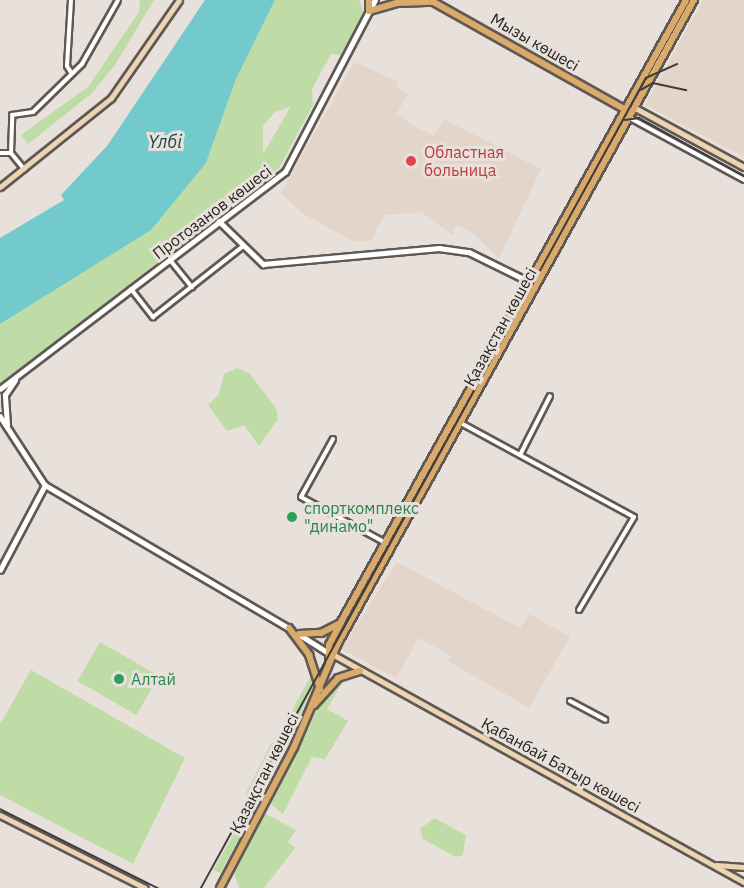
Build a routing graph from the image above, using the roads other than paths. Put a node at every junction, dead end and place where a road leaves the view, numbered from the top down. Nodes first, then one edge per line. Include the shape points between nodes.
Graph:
1 (71, 0) edge
2 (118, 0) edge
3 (179, 0) edge
4 (369, 0) edge
5 (375, 0) edge
6 (686, 0) edge
7 (694, 0) edge
8 (433, 1) edge
9 (369, 11) junction
10 (664, 48) junction
11 (72, 74) junction
12 (632, 98) junction
13 (615, 103) junction
14 (637, 109) junction
15 (626, 110) junction
16 (630, 118) junction
17 (619, 122) junction
18 (0, 153) edge
19 (11, 153) junction
20 (744, 167) edge
21 (24, 169) junction
22 (744, 180) edge
23 (589, 184) junction
24 (0, 187) edge
25 (219, 221) junction
26 (242, 247) junction
27 (170, 260) junction
28 (530, 282) junction
29 (538, 286) junction
30 (192, 287) junction
31 (130, 289) junction
32 (20, 373) junction
33 (0, 389) edge
34 (550, 396) dead end
35 (0, 416) edge
36 (459, 421) junction
37 (8, 428) junction
38 (333, 439) dead end
39 (520, 454) junction
40 (434, 459) junction
41 (440, 462) junction
42 (45, 485) junction
43 (386, 543) junction
44 (393, 547) junction
45 (0, 570) edge
46 (579, 610) dead end
47 (341, 622) junction
48 (289, 628) junction
49 (299, 634) junction
50 (332, 654) junction
51 (363, 672) junction
52 (320, 689) junction
53 (570, 701) dead end
54 (312, 708) junction
55 (605, 720) dead end
56 (0, 815) edge
57 (714, 865) junction
58 (744, 867) edge
59 (744, 882) edge
60 (145, 888) edge
61 (220, 888) edge

1 - 11 street via 67,66
2 - 11 street via 118,8
3 - 21 main road via 111,98
4 - 9 main road
5 - 9 street, Протозанов көшесі
6 - 10 main road, Қазақстан көшесі
7 - 10 main road, Қазақстан көшесі
8 - 9 main road via 397,3
8 - 13 main road, Мызы көшесі
9 - 25 street, Протозанов көшесі via 285,172
10 - 12 main road, Қазақстан көшесі
10 - 14 main road, Қазақстан көшесі
11 - 19 street via 33,112 12,115
12 - 13 main road
12 - 15 main road, Қазақстан көшесі
13 - 15 main road, Мызы көшесі
13 - 17 main road
14 - 15 main road
14 - 16 main road, Қазақстан көшесі
14 - 20 main road
15 - 17 main road, Қазақстан көшесі
16 - 22 street
16 - 23 main road, Қазақстан көшесі
17 - 23 main road, Қазақстан көшесі
18 - 19 street
19 - 21 street
21 - 24 main road
23 - 28 main road, Қазақстан көшесі
23 - 29 main road, Қазақстан көшесі
25 - 26 street
25 - 27 street, Протозанов көшесі
26 - 28 street via 272,266 312,257 439,248 469,252
26 - 30 street
27 - 30 street
27 - 31 street, Протозанов көшесі
28 - 29 main road
28 - 36 main road, Қазақстан көшесі
29 - 36 main road, Қазақстан көшесі
30 - 31 street via 153,317
31 - 32 street, Протозанов көшесі
32 - 33 street, Протозанов көшесі
32 - 37 street via 5,395
34 - 39 street
35 - 37 street
36 - 39 street
36 - 40 main road, Қазақстан көшесі
36 - 41 main road, Қазақстан көшесі
37 - 42 street
38 - 43 street via 301,497
39 - 46 street via 634,517
40 - 41 main road
40 - 43 main road, Қазақстан көшесі
41 - 44 main road, Қазақстан көшесі
42 - 45 street
42 - 48 street
43 - 44 street
43 - 47 main road, Қазақстан көшесі
44 - 50 main road, Қазақстан көшесі
47 - 49 main road via 321,633
47 - 50 main road, Қазақстан көшесі
48 - 49 street
48 - 52 main road via 309,655
49 - 50 street
50 - 51 main road, Қабанбай Батыр көшесі
50 - 52 main road, Қазақстан көшесі
51 - 54 main road via 334,680
51 - 57 main road, Қабанбай Батыр көшесі
52 - 54 main road, Қазақстан көшесі
53 - 55 street
54 - 61 main road, Қазақстан көшесі
56 - 60 main road
57 - 58 main road
57 - 59 main road, Қабанбай Батыр көшесі

